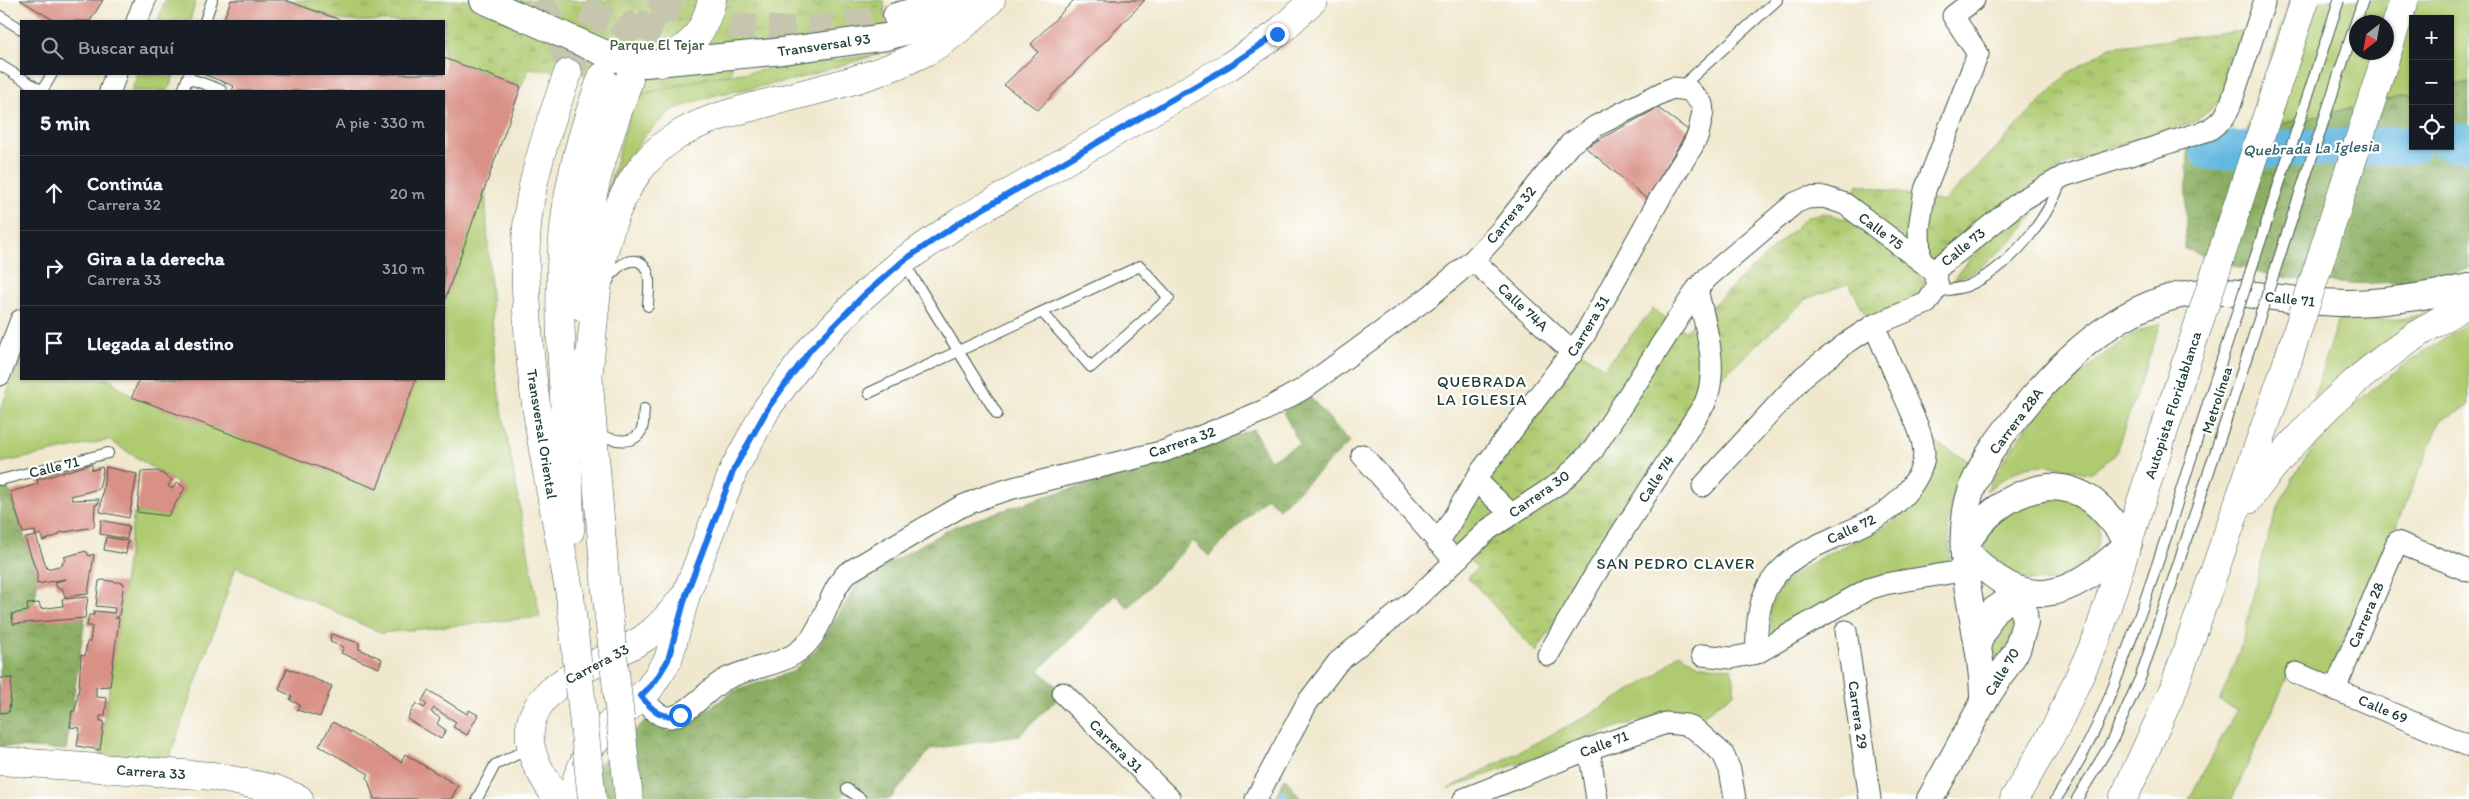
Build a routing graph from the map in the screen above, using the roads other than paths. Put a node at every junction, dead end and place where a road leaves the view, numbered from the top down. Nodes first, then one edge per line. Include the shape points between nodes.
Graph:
1 (145, 0) edge
2 (212, 0) edge
3 (483, 0) edge
4 (712, 0) edge
5 (940, 0) edge
6 (981, 0) edge
7 (991, 0) edge
8 (1313, 0) edge
9 (1776, 0) edge
10 (1974, 0) edge
11 (2265, 0) edge
12 (2306, 0) edge
13 (2338, 0) edge
14 (2363, 0) edge
15 (2404, 0) edge
16 (0, 16) edge
17 (896, 16) tunnel mouth
18 (137, 20) edge
19 (205, 20) edge
20 (20, 28) edge
21 (661, 63) junction
22 (0, 65) edge
23 (568, 73) tunnel mouth
24 (51, 75) edge
25 (116, 75) edge
26 (189, 76) edge
27 (602, 77) tunnel mouth
28 (629, 80) tunnel mouth
29 (40, 90) edge
30 (43, 90) edge
31 (110, 90) edge
32 (183, 90) edge
33 (221, 90) dead end
34 (1688, 91) junction
35 (2064, 176) junction
36 (1824, 196) joint
37 (1473, 260) junction
38 (907, 265) junction
39 (1927, 265) junction
40 (2469, 287) edge
41 (1697, 289) junction
42 (1937, 292) junction
43 (2469, 303) edge
44 (648, 306) dead end
45 (596, 310) junction
46 (1042, 312) junction
47 (2116, 322) joint
48 (20, 323) edge
49 (1874, 325) junction
50 (959, 351) junction
51 (1573, 353) junction
52 (0, 375) edge
53 (588, 378) junction
54 (869, 393) dead end
55 (644, 409) dead end
56 (997, 414) dead end
57 (593, 432) junction
58 (108, 453) dead end
59 (1362, 455) dead end
60 (0, 480) edge
61 (1476, 480) junction
62 (1703, 486) dead end
63 (1511, 514) junction
64 (2233, 522) junction
65 (1438, 542) junction
66 (2129, 544) junction
67 (1966, 559) junction
68 (1454, 561) junction
69 (2469, 571) edge
70 (2022, 591) junction
71 (570, 595) junction
72 (686, 595) junction
73 (1846, 631) dead end
74 (1979, 642) junction
75 (618, 652) junction
76 (1757, 653) junction
77 (1548, 655) dead end
78 (1702, 655) dead end
79 (2296, 673) dead end
80 (2335, 689) junction
81 (645, 692) junction
82 (1063, 693) dead end
83 (1983, 703) junction
84 (2469, 746) edge
85 (531, 748) junction
86 (1589, 749) junction
87 (0, 762) edge
88 (581, 767) junction
89 (847, 789) dead end
90 (299, 799) edge
91 (477, 799) edge
92 (556, 799) edge
93 (572, 799) edge
94 (592, 799) edge
95 (628, 799) edge
96 (861, 799) edge
97 (1170, 799) edge
98 (1256, 799) edge
99 (1464, 799) edge
100 (1597, 799) edge
101 (1734, 799) edge
102 (1870, 799) edge
103 (1930, 799) edge
104 (2014, 799) edge
105 (2056, 799) edge
106 (2077, 799) edge
107 (2122, 799) edge

1 - 18 street
2 - 19 lane
3 - 21 street, Transversal 93 via 618,59
4 - 21 main road via 699,35 686,48
5 - 17 street
6 - 21 street, Transversal 93 via 928,26 886,37
7 - 45 main road via 966,24 920,55 854,78 726,114 692,128 664,145 632,180 612,224
8 - 38 main road, Carrera 33 via 1277,34 1228,67 962,221
9 - 34 lane
10 - 39 street via 1953,16 1978,54 1926,190 1919,228
11 - 35 street, Calle 73 via 2224,118 2209,130
12 - 66 main road, Autopista Floridablanca, bridge
13 - 105 lane, Metrolínea, bridge via 2167,539 2119,676 2088,747
14 - 106 lane, Metrolínea, bridge via 2141,676 2112,744
15 - 64 main road, bridge
16 - 20 lane
22 - 29 lane
23 - 71 main road, Transversal Oriental via 546,135 531,197 525,282 533,393 541,449
24 - 30 lane
25 - 31 street
26 - 32 lane
26 - 33 lane
27 - 71 main road via 580,142 564,227 561,325 570,473
28 - 53 main road via 597,171 586,228 582,286
34 - 37 street, Carrera 32 via 1673,88 1596,126 1570,144
34 - 51 street, Carrera 31 via 1702,104 1698,135
35 - 39 street, Calle 73 via 2022,200
35 - 42 lane via 2045,216 2011,256 1987,276
36 - 39 street, Calle 75 via 1846,204
36 - 41 street, Carrera 30 via 1795,203
37 - 51 street, Calle 74A
37 - 81 street, Carrera 32 via 1325,374 1263,411 1165,451 1013,488 960,507 847,573 810,640 785,660 726,679 680,715 660,715 651,708
38 - 50 lane
38 - 72 main road, Carrera 33 via 863,296 811,349 768,408 734,469
39 - 42 street, Calle 73 via 1938,286
40 - 47 street, Calle 71 via 2418,298 2346,303 2224,292 2191,293 2164,298
41 - 63 street, Carrera 30 via 1593,450 1561,482
41 - 77 street, Calle 74 via 1712,366 1712,380 1705,403 1596,573
42 - 49 street via 1920,308
43 - 64 main road via 2414,336 2335,398 2294,440
44 - 45 lane via 649,275 633,261 615,268
45 - 53 main road
46 - 46 lane via 1140,266 1169,298 1092,367
46 - 50 lane
47 - 67 street, Carrera 28A via 2069,358 1998,441 1972,491 1966,510
48 - 52 street
49 - 62 street via 1804,376
49 - 76 street, Calle 72 via 1919,430 1924,454 1922,466 1913,483 1883,514 1805,552 1770,583 1757,622
50 - 54 lane
50 - 56 lane
51 - 61 street, Carrera 31
53 - 57 main road
55 - 57 lane via 642,428 635,437 617,441
57 - 95 main road, bridge
58 - 60 lane, Calle 71
59 - 65 street
61 - 63 street
61 - 65 street, Carrera 31
63 - 68 street, Carrera 30
64 - 107 main road via 2173,690
65 - 68 street
66 - 67 street via 2085,494 2072,489 2036,488 2006,500 1980,524
66 - 70 street via 2080,583 2049,593
66 - 104 main road, Autopista Floridablanca via 2081,677
67 - 70 street
67 - 74 street, Calle 70
67 - 76 street via 1868,589
68 - 98 street, Carrera 30 via 1412,602 1328,673 1307,703
69 - 80 street, Carrera 28 via 2397,542
70 - 74 street, Calle 70 via 1994,610
70 - 83 street, Calle 70 via 2025,608 2022,637
71 - 94 main road, Transversal Oriental, bridge
72 - 75 main road, Carrera 33 via 654,630
72 - 81 main road, Carrera 33 via 668,660
73 - 102 street, Carrera 29
74 - 83 street, Calle 70
75 - 81 main road via 640,660 647,668 650,676
75 - 85 main road, Carrera 33 via 566,678 540,703 531,721
76 - 78 street via 1731,658
79 - 80 street, Calle 69
80 - 84 street, Calle 69
81 - 88 main road, Carrera 33 via 598,738
82 - 97 street, Carrera 31
83 - 103 street, Calle 70
85 - 88 main road via 557,765
85 - 91 lane via 495,765
85 - 92 main road, Carrera 33
86 - 99 street, Calle 71
86 - 100 street
86 - 101 street, Calle 71 via 1666,723 1696,730 1723,754 1730,770
87 - 90 main road, Carrera 33 via 212,776 275,789
88 - 93 main road, Carrera 33
89 - 96 lane

